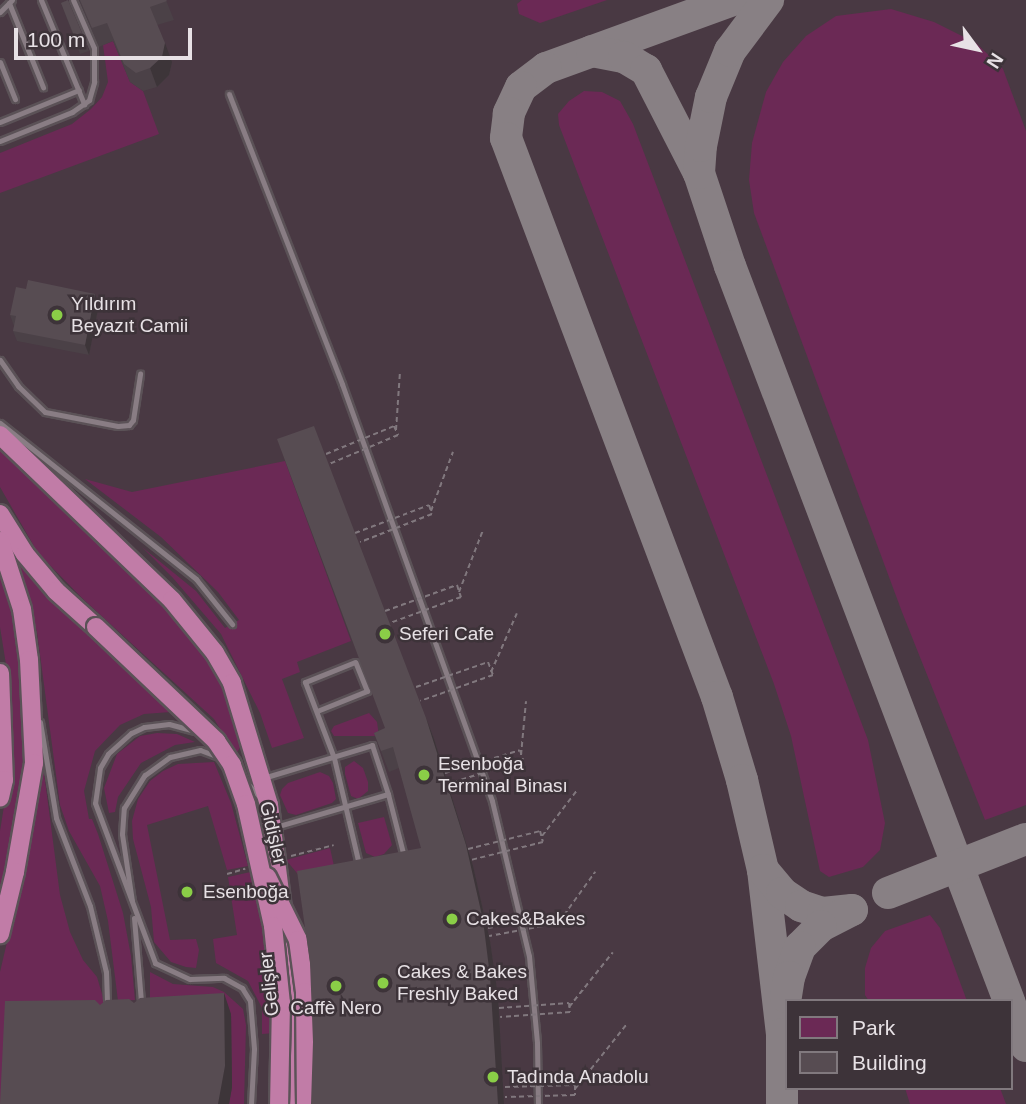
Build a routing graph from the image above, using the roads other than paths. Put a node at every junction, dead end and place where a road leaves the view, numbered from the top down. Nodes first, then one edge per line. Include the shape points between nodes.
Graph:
1 (41, 0) edge
2 (73, 0) edge
3 (10, 2) edge
4 (0, 12) edge
5 (0, 62) edge
6 (43, 87) dead end
7 (79, 90) junction
8 (229, 94) dead end
9 (15, 99) dead end
10 (84, 104) junction
11 (0, 122) edge
12 (0, 141) edge
13 (0, 360) edge
14 (140, 374) dead end
15 (0, 423) edge
16 (0, 435) edge
17 (0, 514) edge
18 (0, 541) edge
19 (232, 624) dead end
20 (29, 660) junction
21 (0, 673) edge
22 (317, 712) junction
23 (216, 741) junction
24 (334, 758) junction
25 (263, 778) junction
26 (388, 794) junction
27 (0, 798) edge
28 (269, 805) junction
29 (346, 808) junction
30 (272, 828) junction
31 (253, 841) junction
32 (393, 859) edge
33 (370, 864) edge
34 (134, 913) junction
35 (0, 934) edge
36 (107, 1009) edge
37 (141, 1010) edge
38 (251, 1104) edge
39 (279, 1104) edge
40 (292, 1104) edge
41 (306, 1104) edge
42 (538, 1104) edge

1 - 7 lane
2 - 10 lane via 94,48 94,82
3 - 4 lane
3 - 6 lane
5 - 9 lane
7 - 10 lane
7 - 11 lane
8 - 42 lane via 347,396 492,801 528,956
10 - 12 lane
13 - 14 lane via 45,412 118,426 133,420
15 - 19 lane via 196,579
16 - 25 highway, Gelişler via 197,628 232,683
17 - 23 highway, Gidişler, bridge via 56,592
18 - 20 highway via 22,609
20 - 35 highway via 34,763
20 - 36 lane via 56,818 96,930 106,972
21 - 27 highway via 4,780
22 - 22 lane via 367,691 355,662 305,682
22 - 24 lane
23 - 31 highway, Gidişler, bridge via 232,765
23 - 34 lane via 180,725 144,727 108,754 100,768 95,785 99,820
24 - 25 lane
24 - 26 lane via 372,745
24 - 29 lane
25 - 28 highway, Gelişler
26 - 29 lane
26 - 32 lane via 404,857
28 - 30 highway, Gelişler
28 - 34 lane via 224,759 200,750 170,757 145,775 124,808 122,834
29 - 30 lane
29 - 33 lane via 359,867
30 - 40 highway, Gelişler via 295,1011
31 - 39 highway, Gidişler, bridge via 273,926 281,1003
31 - 41 highway, bridge via 298,940 305,992
34 - 37 lane
34 - 38 lane via 155,963 190,979 224,978 242,988 250,1000 254,1049

